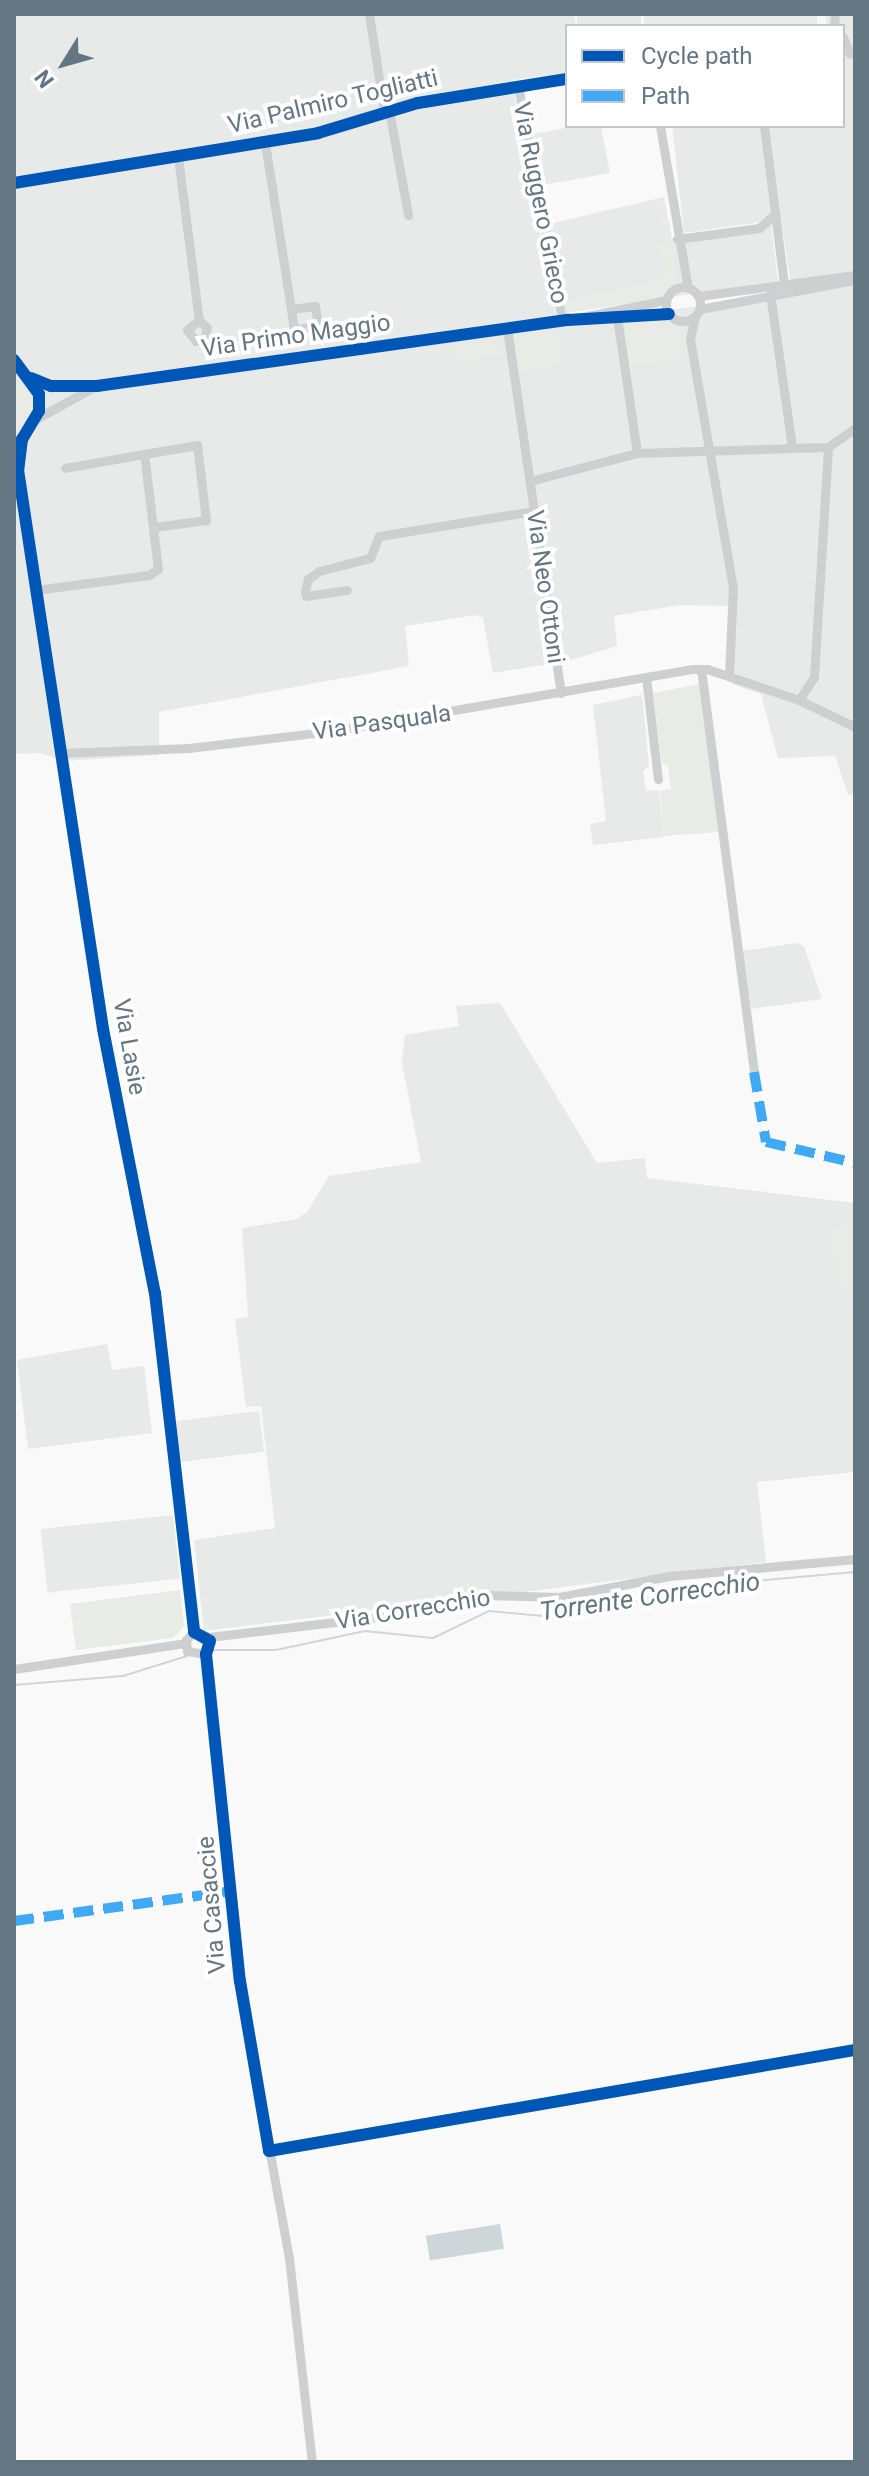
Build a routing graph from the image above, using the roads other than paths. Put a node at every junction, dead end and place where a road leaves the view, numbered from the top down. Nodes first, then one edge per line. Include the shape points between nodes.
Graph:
1 (369, 14) edge
2 (565, 79) edge
3 (518, 85) junction
4 (387, 110) junction
5 (661, 128) edge
6 (764, 128) edge
7 (265, 143) junction
8 (178, 157) junction
9 (14, 183) edge
10 (775, 214) junction
11 (408, 215) dead end
12 (677, 239) junction
13 (681, 265) junction
14 (855, 278) edge
15 (784, 285) junction
16 (688, 288) junction
17 (675, 289) junction
18 (770, 294) junction
19 (699, 296) junction
20 (666, 300) junction
21 (291, 309) dead end
22 (698, 313) junction
23 (669, 314) junction
24 (617, 317) junction
25 (199, 320) dead end
26 (565, 320) junction
27 (680, 321) junction
28 (507, 328) junction
29 (690, 339) junction
30 (14, 360) edge
31 (18, 369) edge
32 (31, 378) junction
33 (97, 386) junction
34 (36, 419) junction
35 (855, 428) edge
36 (26, 430) junction
37 (14, 436) edge
38 (711, 447) junction
39 (792, 447) junction
40 (828, 447) junction
41 (637, 453) junction
42 (144, 454) junction
43 (16, 466) edge
44 (65, 468) dead end
45 (530, 481) junction
46 (534, 511) junction
47 (154, 527) junction
48 (35, 590) junction
49 (347, 590) dead end
50 (701, 669) junction
51 (729, 676) junction
52 (646, 677) junction
53 (561, 693) junction
54 (799, 700) junction
55 (855, 727) edge
56 (60, 753) junction
57 (658, 779) dead end
58 (754, 1072) dead end
59 (855, 1559) edge
60 (194, 1632) junction
61 (209, 1637) junction
62 (185, 1643) junction
63 (206, 1654) junction
64 (14, 1669) edge
65 (312, 2462) edge

1 - 4 street
2 - 3 street, Via Palmiro Togliatti
3 - 4 street, Via Palmiro Togliatti
3 - 26 street, Via Ruggero Grieco
4 - 7 street, Via Palmiro Togliatti via 318,133
4 - 11 street
5 - 12 street
6 - 10 street
7 - 8 street, Via Palmiro Togliatti
7 - 21 street
8 - 9 street, Via Palmiro Togliatti
8 - 25 street
10 - 12 street via 759,228
10 - 15 street
12 - 13 street
13 - 16 street
13 - 17 street
14 - 15 street
14 - 18 street
15 - 19 street
16 - 17 street
16 - 19 street
17 - 20 street
18 - 22 street
18 - 39 street
19 - 22 street
20 - 23 street
20 - 26 street, Via Primo Maggio
22 - 27 street
22 - 29 street
23 - 24 street, Via Primo Maggio
23 - 27 street
24 - 26 street, Via Primo Maggio
24 - 41 street
26 - 28 street, Via Primo Maggio
27 - 29 street
28 - 33 street, Via Primo Maggio
28 - 45 street, Via Neo Ottoni
29 - 38 street
30 - 31 street
31 - 32 street
32 - 33 street, Via Primo Maggio via 51,386
32 - 34 street via 39,394
33 - 34 street, Via Primo Maggio
34 - 36 street
35 - 40 street
36 - 37 street
36 - 43 street, Via Lasie
38 - 39 street
38 - 41 street
38 - 51 street via 733,587
39 - 40 street
40 - 54 street via 814,677
41 - 45 street
42 - 44 street
42 - 47 street
42 - 47 street via 197,445 206,520
43 - 48 street, Via Lasie
45 - 46 street, Via Neo Ottoni
46 - 49 street via 379,536 370,558 312,575 306,596
46 - 53 street, Via Neo Ottoni
47 - 48 street via 155,573
48 - 56 street, Via Lasie
50 - 51 street, Via Pasquala
50 - 52 street, Via Pasquala
50 - 58 street
51 - 54 street, Via Pasquala
52 - 53 street, Via Pasquala
52 - 57 street
53 - 56 street, Via Pasquala via 451,714 189,748
54 - 55 street, Via Pasquala
56 - 60 street, Via Lasie via 103,1029 155,1293
59 - 61 street, Via Correcchio via 669,1576 559,1597 486,1595 385,1616
60 - 61 street, Via Correcchio
60 - 62 street
61 - 63 street
62 - 63 street via 190,1654
62 - 64 street
63 - 65 street, Via Casaccie via 245,2016 291,2274

